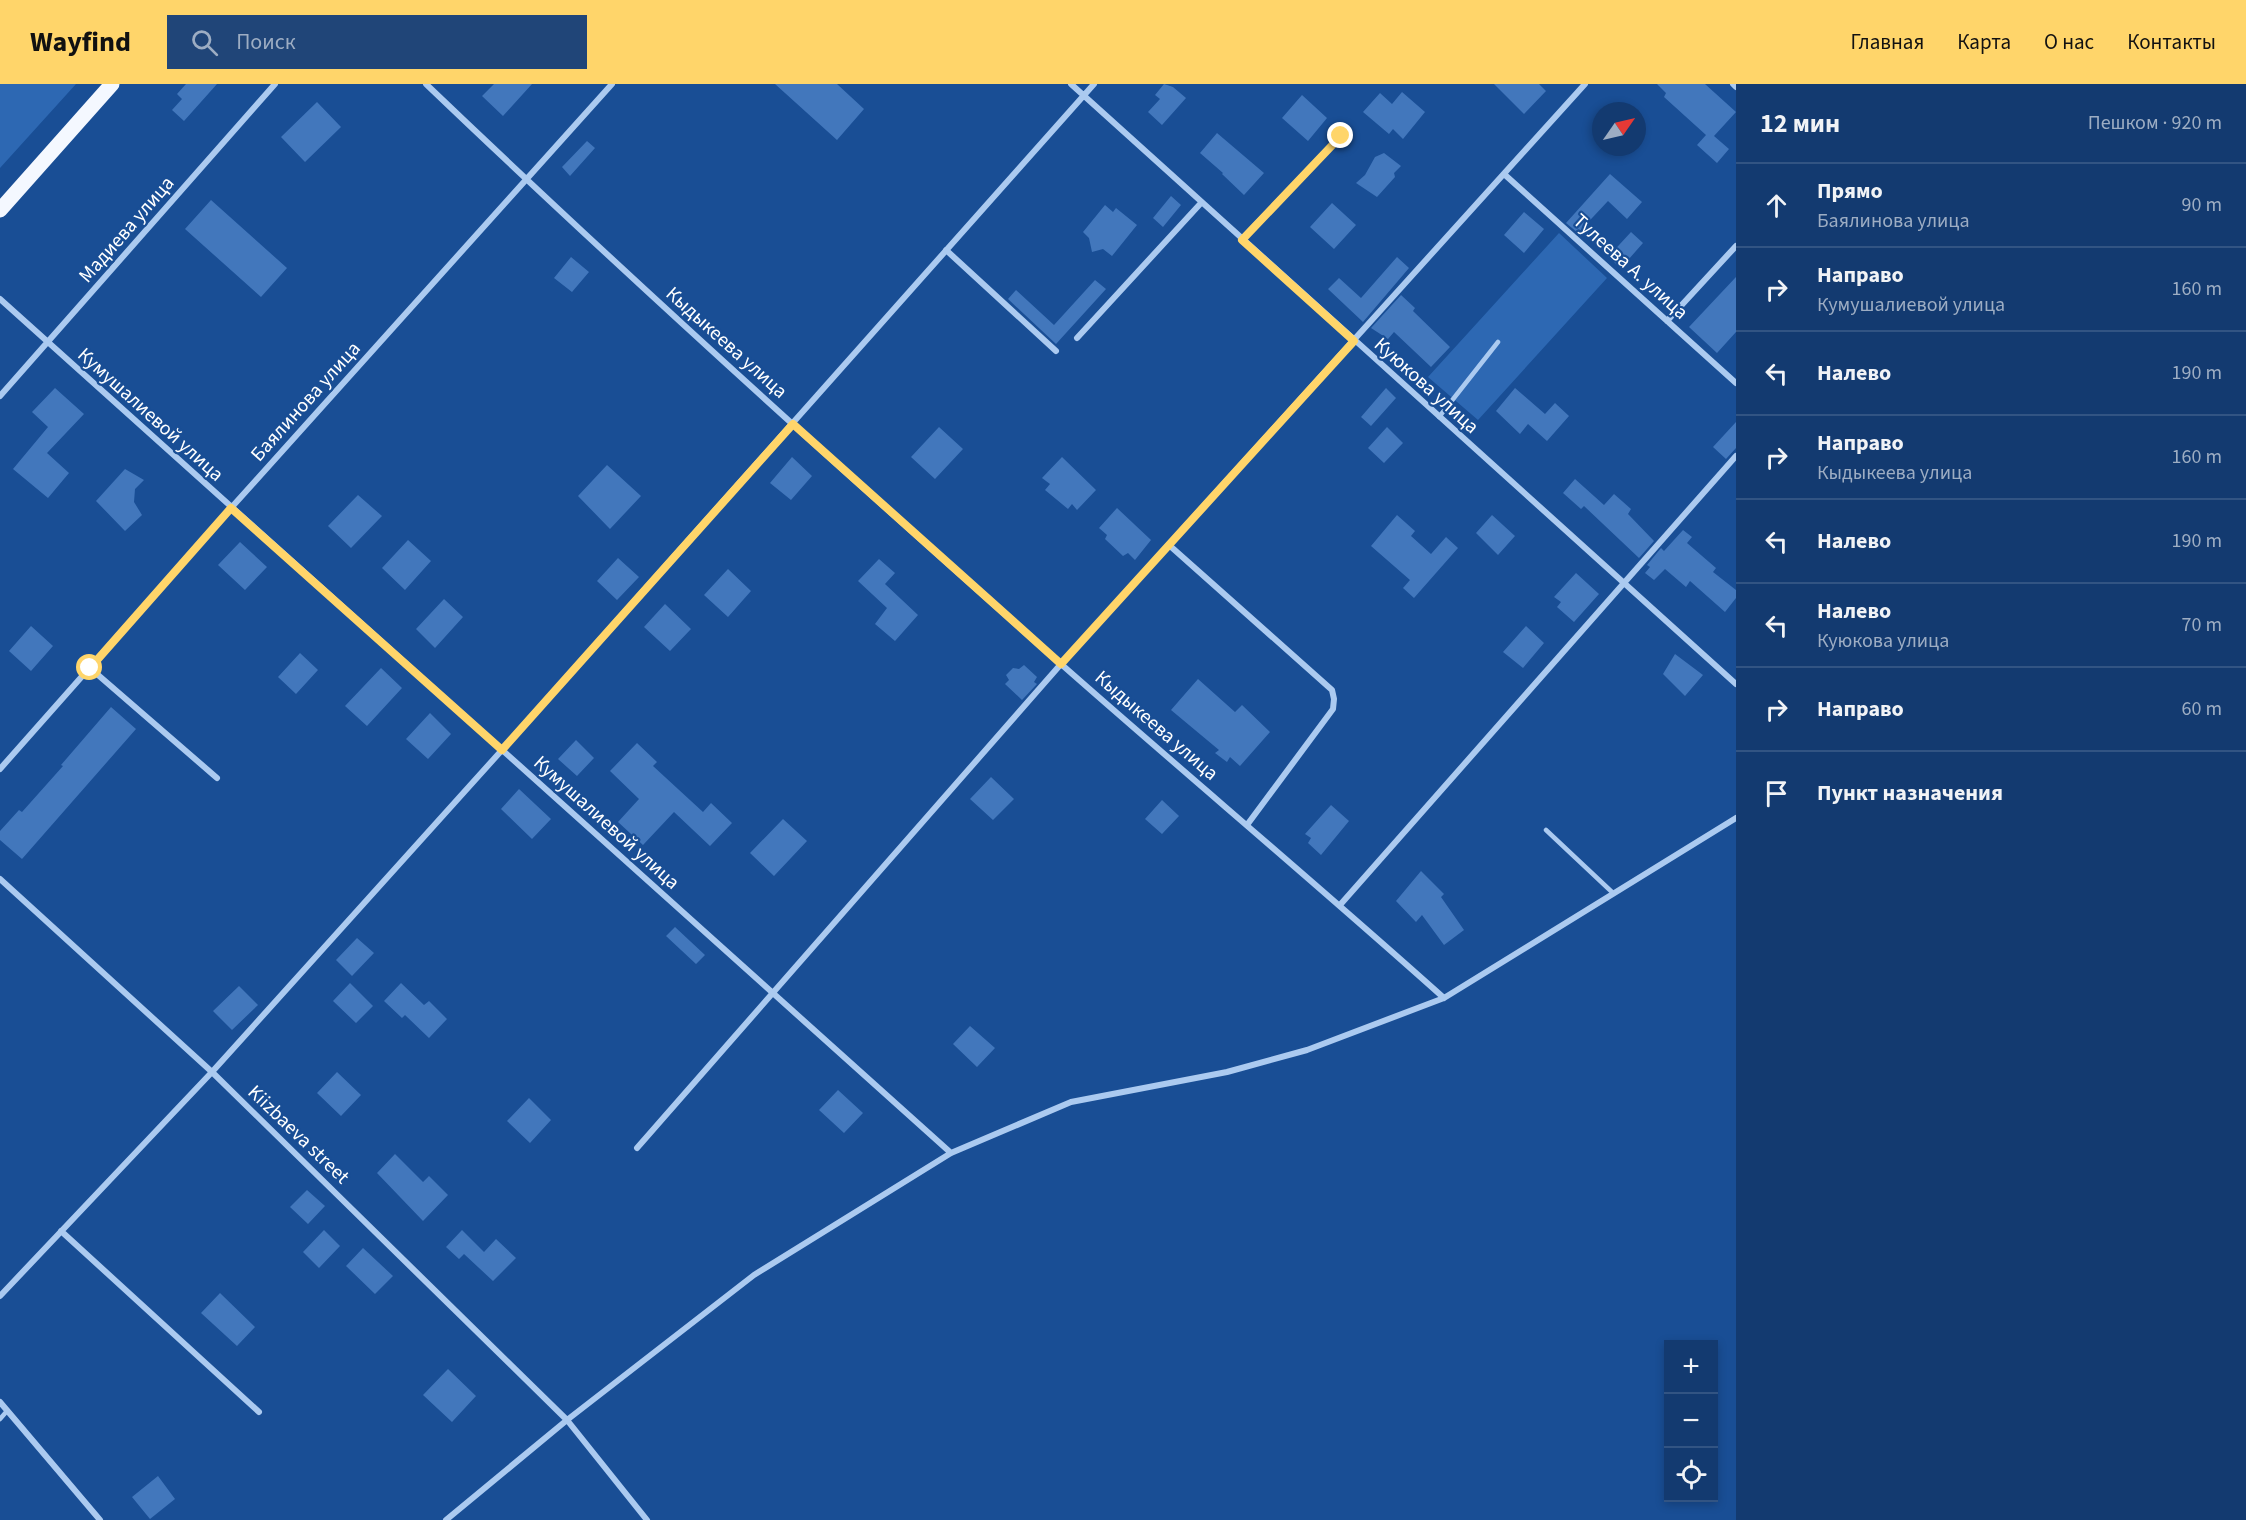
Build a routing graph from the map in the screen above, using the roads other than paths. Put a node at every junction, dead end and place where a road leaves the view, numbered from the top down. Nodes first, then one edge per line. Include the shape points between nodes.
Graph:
1 (112, 84) edge
2 (275, 84) edge
3 (426, 84) edge
4 (612, 84) edge
5 (1071, 84) edge
6 (1094, 84) edge
7 (1585, 84) edge
8 (1083, 96) junction
9 (1341, 136) dead end
10 (1504, 174) junction
11 (526, 180) junction
12 (1202, 203) junction
13 (0, 210) edge
14 (1242, 240) junction
15 (1736, 246) edge
16 (946, 250) junction
17 (0, 299) edge
18 (1667, 321) junction
19 (1077, 338) dead end
20 (1354, 341) junction
21 (1498, 342) dead end
22 (47, 343) junction
23 (1056, 351) dead end
24 (1736, 383) edge
25 (0, 396) edge
26 (1438, 417) junction
27 (793, 424) junction
28 (1736, 456) edge
29 (231, 508) junction
30 (1169, 545) junction
31 (1624, 584) junction
32 (1061, 664) junction
33 (90, 668) junction
34 (1736, 684) edge
35 (502, 750) junction
36 (0, 770) edge
37 (217, 778) dead end
38 (1736, 818) edge
39 (1247, 825) junction
40 (1546, 830) dead end
41 (0, 879) edge
42 (1613, 893) junction
43 (1340, 905) junction
44 (773, 993) junction
45 (1444, 998) junction
46 (212, 1072) junction
47 (637, 1148) dead end
48 (951, 1153) junction
49 (61, 1231) junction
50 (0, 1296) edge
51 (0, 1402) edge
52 (8, 1411) junction
53 (259, 1412) dead end
54 (0, 1419) edge
55 (567, 1420) junction
56 (100, 1520) edge
57 (446, 1520) edge
58 (647, 1520) edge

1 - 13 main road
2 - 22 street, Мадиева улица
3 - 11 street, Кыдыкеева улица
4 - 11 street, Баялинова улица
5 - 8 street, Куюкова улица
6 - 8 street
7 - 10 street
8 - 12 street, Куюкова улица
8 - 16 street
9 - 14 street
10 - 18 street, Тулеева А. улица
10 - 20 street
11 - 27 street, Кыдыкеева улица
11 - 29 street, Баялинова улица
12 - 14 street, Куюкова улица
12 - 19 street
14 - 20 street, Куюкова улица
15 - 18 street
16 - 23 street
16 - 27 street
17 - 22 street, Кумушалиевой улица
18 - 24 street, Тулеева А. улица
20 - 26 street, Куюкова улица
20 - 30 street
21 - 26 lane
22 - 25 street, Мадиева улица
22 - 29 street, Кумушалиевой улица
26 - 31 street, Куюкова улица
27 - 32 street, Кыдыкеева улица
27 - 35 street
28 - 31 street
29 - 33 street, Баялинова улица
29 - 35 street, Кумушалиевой улица
30 - 32 street
30 - 39 street via 1332,690 1333,709
31 - 34 street, Куюкова улица
31 - 43 street
32 - 39 street, Кыдыкеева улица
32 - 44 street
33 - 36 street, Баялинова улица
33 - 37 street
35 - 44 street, Кумушалиевой улица
35 - 46 street
38 - 42 street
39 - 43 street, Кыдыкеева улица
40 - 42 lane
41 - 46 street, Kiizbaeva street
42 - 45 street
43 - 45 street, Кыдыкеева улица
44 - 47 street
44 - 48 street, Кумушалиевой улица
45 - 48 street via 1307,1050 1227,1072 1071,1102
46 - 49 street
46 - 55 street, Kiizbaeva street
48 - 55 street via 754,1275
49 - 50 street
49 - 53 street
51 - 52 street
52 - 54 lane
52 - 56 street
55 - 57 street
55 - 58 street, Kiizbaeva street

